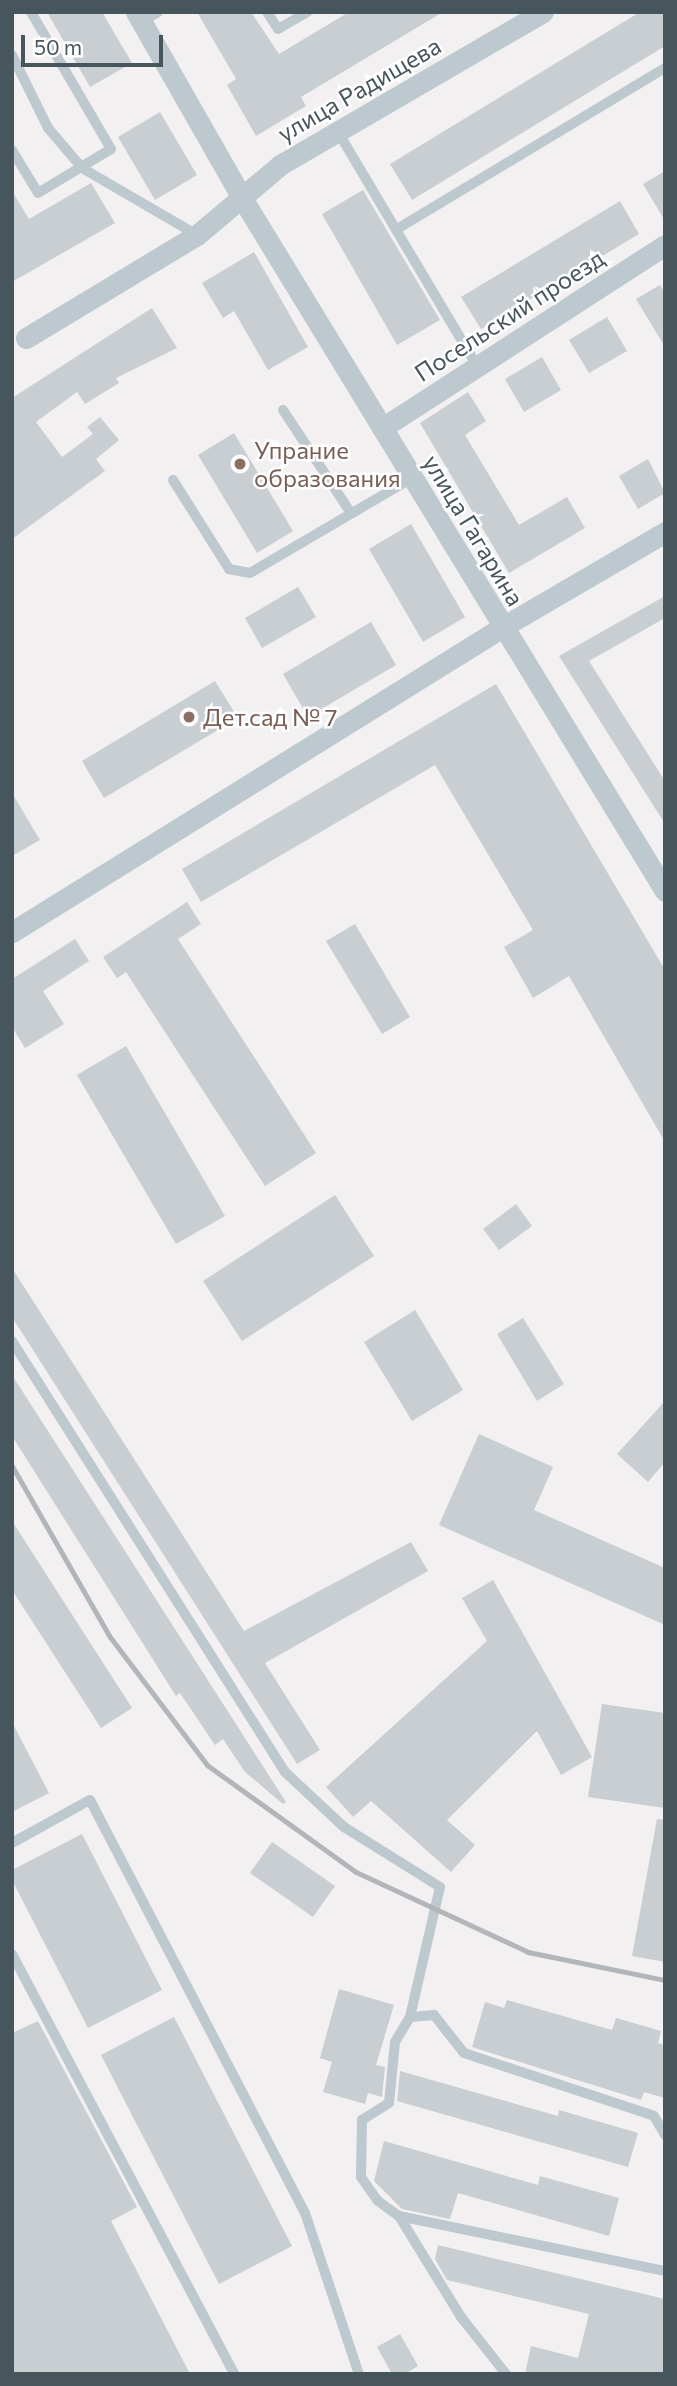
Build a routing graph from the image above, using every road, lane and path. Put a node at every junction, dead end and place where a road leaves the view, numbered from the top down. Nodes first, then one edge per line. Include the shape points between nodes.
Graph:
1 (31, 12) edge
2 (267, 12) edge
3 (308, 12) edge
4 (543, 12) edge
5 (145, 15) edge
6 (12, 55) edge
7 (665, 68) edge
8 (338, 132) junction
9 (12, 150) edge
10 (82, 168) junction
11 (242, 198) junction
12 (397, 229) junction
13 (197, 235) junction
14 (665, 245) edge
15 (26, 338) dead end
16 (477, 366) junction
17 (283, 410) dead end
18 (382, 428) junction
19 (412, 478) junction
20 (173, 480) dead end
21 (351, 513) junction
22 (665, 532) edge
23 (501, 628) junction
24 (665, 891) edge
25 (12, 932) edge
26 (12, 1340) edge
27 (12, 1843) edge
28 (12, 1954) edge
29 (410, 2017) junction
30 (665, 2136) edge
31 (399, 2216) junction
32 (665, 2271) edge
33 (234, 2374) edge
34 (359, 2374) edge
35 (506, 2374) edge

1 - 10 lane via 111,149
2 - 3 lane via 278,29
4 - 8 street, улица Радищева
5 - 11 street, улица Гагарина
6 - 10 lane via 48,128
7 - 12 lane
8 - 11 street, улица Радищева via 280,165
8 - 12 lane
9 - 10 lane via 38,193
10 - 13 lane
11 - 13 street, улица Радищева
11 - 18 street, улица Гагарина
12 - 16 lane
13 - 15 street, улица Радищева
14 - 16 street, Посельский проезд
16 - 18 street, Посельский проезд
17 - 21 lane
18 - 19 street, улица Гагарина
19 - 21 lane
19 - 23 street, улица Гагарина
20 - 21 lane via 229,569 250,573
22 - 23 street
23 - 24 street, улица Гагарина
23 - 25 street
26 - 29 lane via 285,1772 344,1827 440,1887
27 - 34 lane via 90,1800 305,2213
28 - 33 lane
29 - 30 lane via 434,2015 464,2053 654,2116
29 - 31 lane via 395,2042 389,2103 362,2120 361,2177 378,2201
31 - 32 lane
31 - 35 lane via 461,2317

